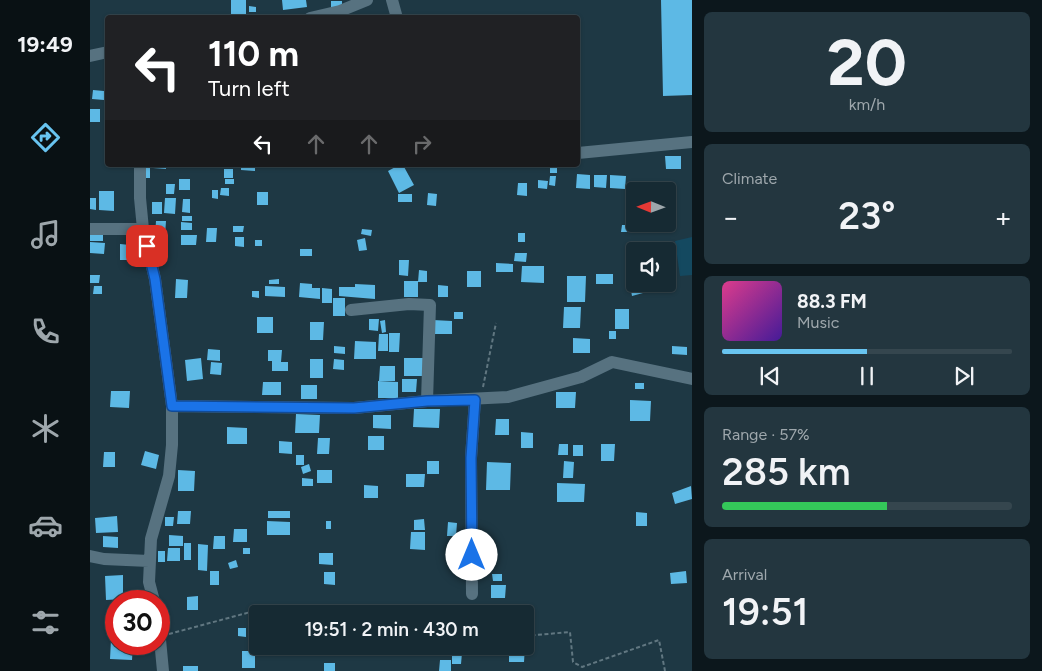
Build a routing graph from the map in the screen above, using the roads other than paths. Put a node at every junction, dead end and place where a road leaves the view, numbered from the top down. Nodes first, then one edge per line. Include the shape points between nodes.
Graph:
1 (367, 0) edge
2 (392, 0) edge
3 (323, 15) edge
4 (396, 15) edge
5 (105, 53) edge
6 (90, 56) edge
7 (692, 142) edge
8 (580, 153) edge
9 (140, 167) edge
10 (90, 229) edge
11 (143, 229) junction
12 (351, 310) dead end
13 (692, 379) edge
14 (477, 399) junction
15 (427, 401) junction
16 (172, 406) junction
17 (90, 556) edge
18 (150, 560) junction
19 (151, 590) edge
20 (472, 594) dead end
21 (161, 655) edge
22 (163, 671) edge

1 - 3 street
2 - 4 street
5 - 6 street
7 - 8 street
9 - 11 street
10 - 11 street
11 - 16 street via 155,279
12 - 15 street via 430,305
13 - 14 street via 612,362 548,388 508,397
14 - 15 street
14 - 20 street via 471,458
15 - 16 street via 354,408
16 - 18 street via 169,476 155,520
17 - 18 street
18 - 19 street
21 - 22 street

